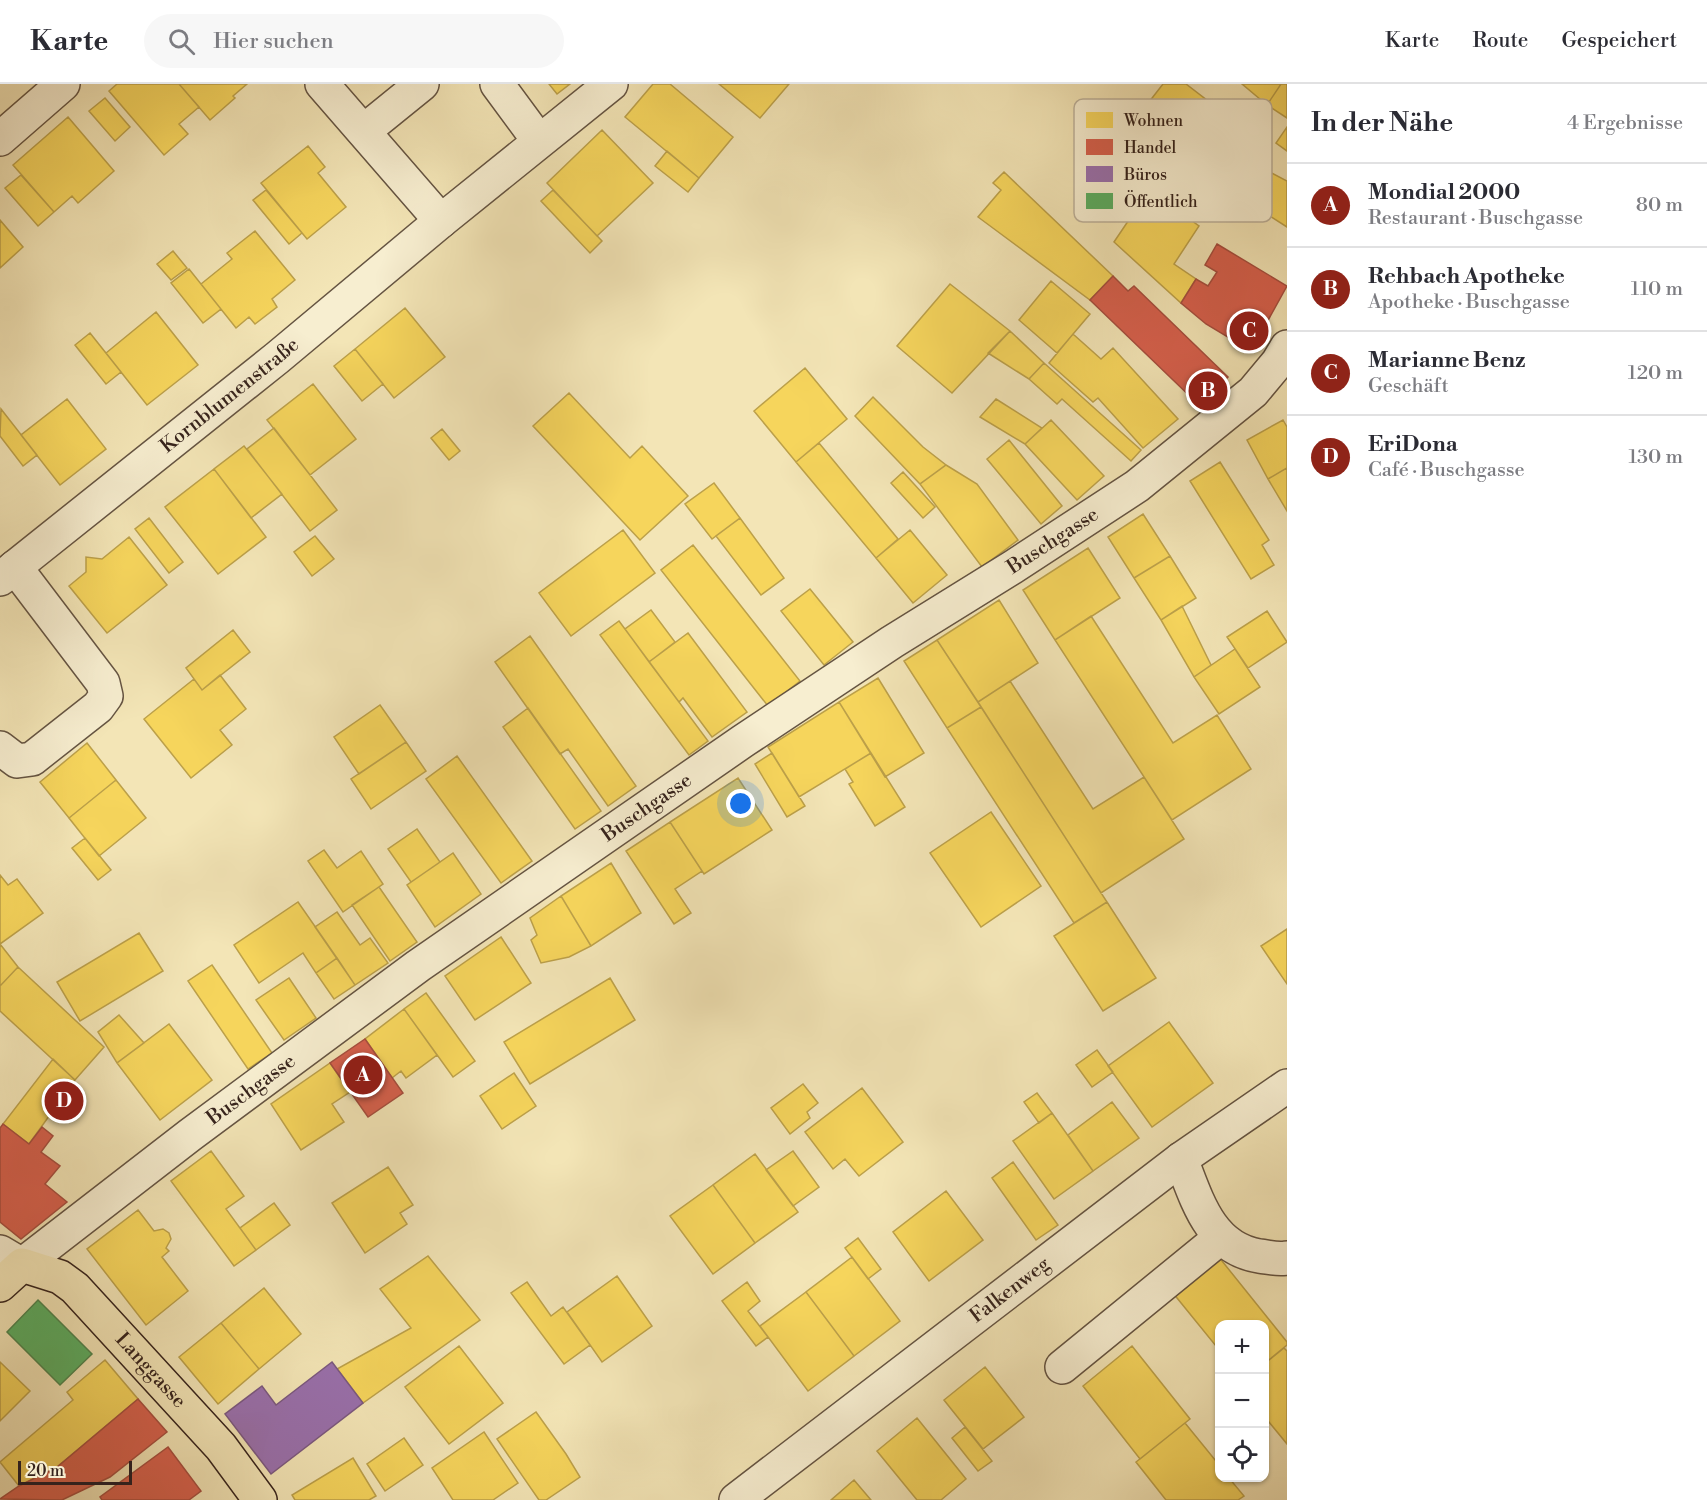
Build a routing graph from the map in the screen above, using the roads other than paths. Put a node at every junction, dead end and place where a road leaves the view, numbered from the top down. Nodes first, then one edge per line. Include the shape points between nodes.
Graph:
1 (63, 84) edge
2 (321, 84) edge
3 (422, 84) edge
4 (497, 84) edge
5 (611, 84) edge
6 (364, 131) junction
7 (0, 139) edge
8 (539, 141) junction
9 (441, 220) junction
10 (1285, 363) edge
11 (7, 573) edge
12 (0, 748) edge
13 (1287, 1086) edge
14 (1181, 1159) junction
15 (1220, 1238) junction
16 (1287, 1258) edge
17 (7, 1267) edge
18 (1062, 1367) dead end
19 (260, 1500) edge
20 (736, 1500) edge

1 - 7 street
2 - 6 street
3 - 6 street
4 - 8 street
5 - 8 street, Kornblumenstraße
6 - 9 street
8 - 9 street, Kornblumenstraße
9 - 11 street, Kornblumenstraße via 277,358
10 - 17 street, Buschgasse via 1137,486 743,741 418,966
11 - 12 street, Kornblumenstraße via 103,683 106,696 98,707 32,759 17,761
13 - 14 street, Falkenweg
14 - 15 street via 1200,1206
14 - 20 street, Falkenweg
15 - 16 street via 1246,1254
15 - 18 street
17 - 19 main road, Langgasse via 60,1277 75,1288 221,1447

